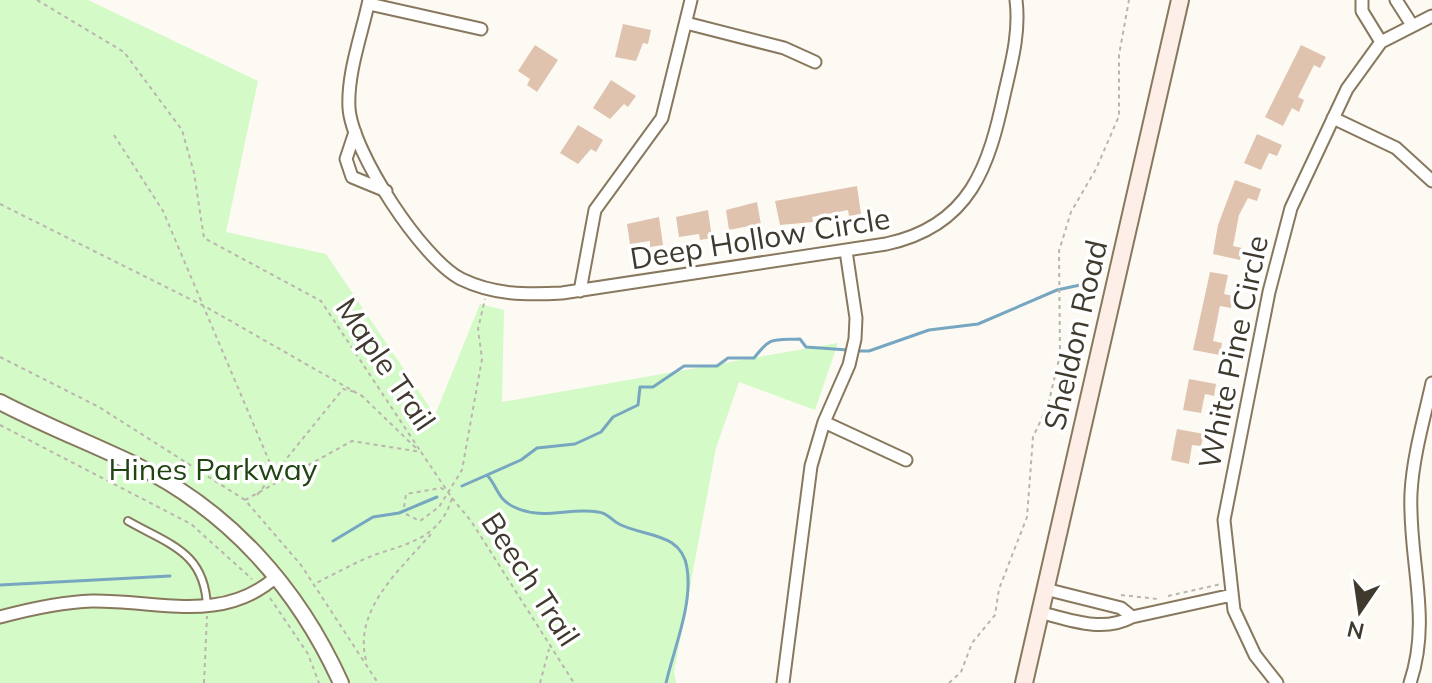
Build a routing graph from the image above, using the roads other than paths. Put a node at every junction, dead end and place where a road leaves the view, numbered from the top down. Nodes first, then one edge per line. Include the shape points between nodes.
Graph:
1 (691, 0) edge
2 (1016, 0) edge
3 (1180, 0) edge
4 (1362, 0) edge
5 (1396, 0) edge
6 (369, 2) edge
7 (1432, 16) edge
8 (686, 23) junction
9 (1412, 25) junction
10 (481, 29) dead end
11 (1381, 42) junction
12 (815, 62) dead end
13 (1333, 118) junction
14 (355, 132) junction
15 (1432, 181) edge
16 (386, 191) junction
17 (846, 251) junction
18 (580, 291) junction
19 (1432, 383) edge
20 (0, 402) edge
21 (824, 422) junction
22 (906, 460) dead end
23 (128, 521) dead end
24 (277, 576) junction
25 (1045, 589) junction
26 (1232, 595) junction
27 (207, 607) junction
28 (1039, 612) junction
29 (0, 617) edge
30 (1132, 617) junction
31 (341, 683) edge
32 (783, 683) edge
33 (1024, 683) edge
34 (1277, 683) edge
35 (1410, 683) edge

1 - 8 street
2 - 17 street, Deep Hollow Circle via 1015,45 994,141 977,184 955,210 921,233
3 - 25 main road, Sheldon Road
4 - 11 street via 1362,11
5 - 9 street
6 - 10 street
6 - 14 street, Deep Hollow Circle via 349,108
7 - 9 street, White Pine Circle
8 - 12 street via 784,48
8 - 18 street via 662,118 595,210
9 - 11 street, White Pine Circle
11 - 13 street, White Pine Circle
13 - 15 street via 1396,148
13 - 26 street, White Pine Circle via 1291,208 1226,495
14 - 16 street, Deep Hollow Circle
14 - 16 street, Deep Hollow Circle via 346,159 352,177
16 - 18 street, Deep Hollow Circle via 431,255 458,277 487,290 521,296
17 - 18 street, Deep Hollow Circle
17 - 21 street via 855,339
19 - 35 street via 1411,493 1422,625
20 - 24 street via 172,485 225,523
21 - 22 street
21 - 32 street via 811,466
23 - 27 lane via 185,553 203,573
24 - 27 street via 262,590
24 - 31 street via 309,621
25 - 28 main road, Sheldon Road
25 - 30 street via 1121,608
26 - 30 street
26 - 34 street, White Pine Circle via 1255,655
27 - 29 street via 91,601
28 - 30 street via 1089,624 1117,625
28 - 33 main road, Sheldon Road

